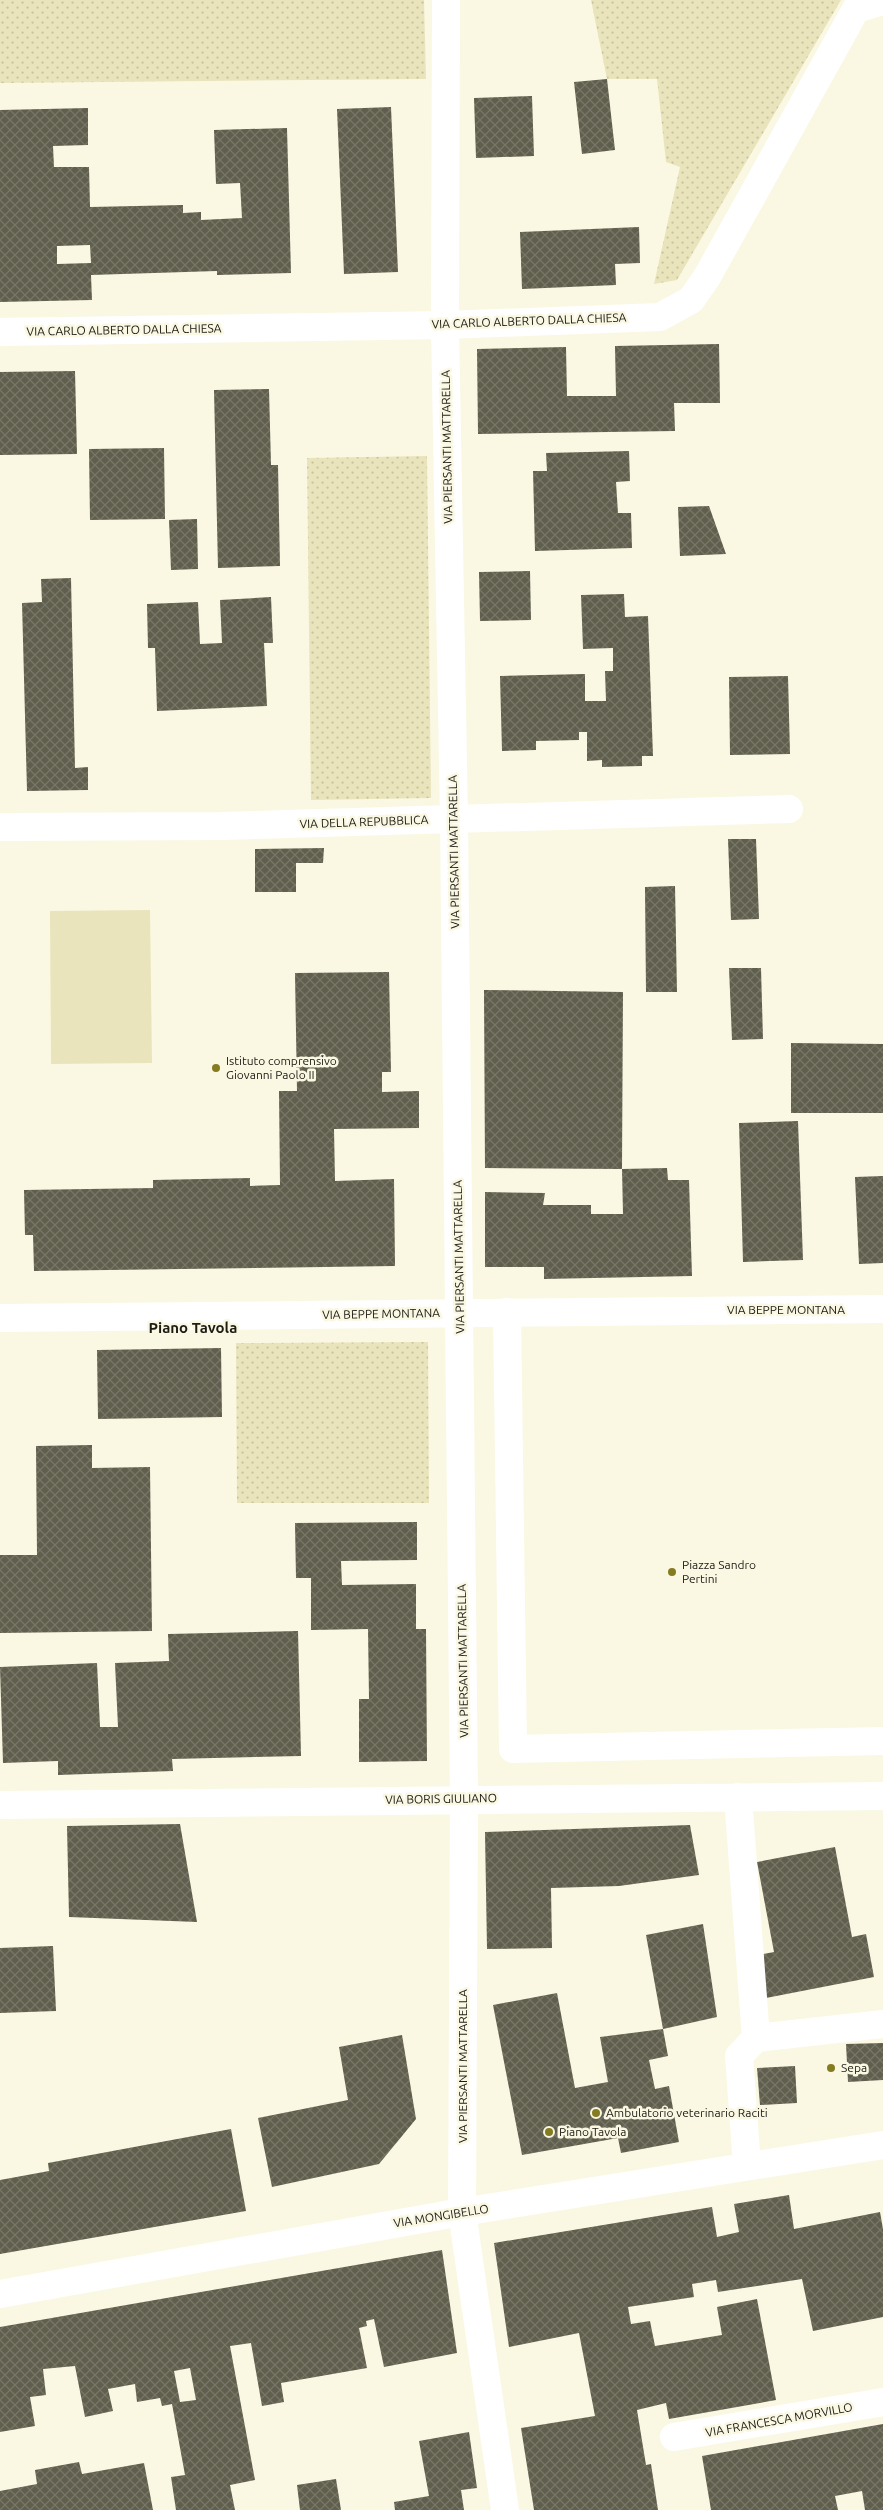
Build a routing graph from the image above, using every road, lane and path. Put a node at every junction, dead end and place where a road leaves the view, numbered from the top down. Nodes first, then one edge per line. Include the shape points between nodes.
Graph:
1 (446, 0) edge
2 (883, 2) edge
3 (445, 325) junction
4 (0, 332) edge
5 (789, 809) dead end
6 (454, 819) junction
7 (0, 827) edge
8 (883, 1309) edge
9 (507, 1312) junction
10 (459, 1313) junction
11 (0, 1318) edge
12 (883, 1741) edge
13 (883, 1796) edge
14 (738, 1797) junction
15 (464, 1799) junction
16 (0, 1805) edge
17 (883, 2024) edge
18 (756, 2038) junction
19 (883, 2145) edge
20 (747, 2166) junction
21 (462, 2212) junction
22 (0, 2294) edge
23 (883, 2402) edge
24 (674, 2437) dead end
25 (505, 2510) edge

1 - 3 street, VIA PIERSANTI MATTARELLA
2 - 3 street, VIA CARLO ALBERTO DALLA CHIESA via 856,9 707,277 691,300 660,317
3 - 4 street, VIA CARLO ALBERTO DALLA CHIESA
3 - 6 street, VIA PIERSANTI MATTARELLA
5 - 6 street, VIA DELLA REPUBBLICA
6 - 7 street, VIA DELLA REPUBBLICA via 222,826
6 - 10 street, VIA PIERSANTI MATTARELLA
8 - 9 street, VIA BEPPE MONTANA
9 - 10 street, VIA BEPPE MONTANA
9 - 12 street via 513,1749
10 - 11 street, VIA BEPPE MONTANA
10 - 15 street, VIA PIERSANTI MATTARELLA
13 - 14 street, VIA BORIS GIULIANO
14 - 15 street, VIA BORIS GIULIANO
14 - 18 street
15 - 16 street, VIA BORIS GIULIANO
15 - 21 street, VIA PIERSANTI MATTARELLA
17 - 18 street
18 - 20 street via 739,2056
19 - 20 street, VIA MONGIBELLO
20 - 21 street, VIA MONGIBELLO
21 - 22 street, VIA MONGIBELLO
21 - 25 street, VIA PIERSANTI MATTARELLA
23 - 24 street, VIA FRANCESCA MORVILLO

